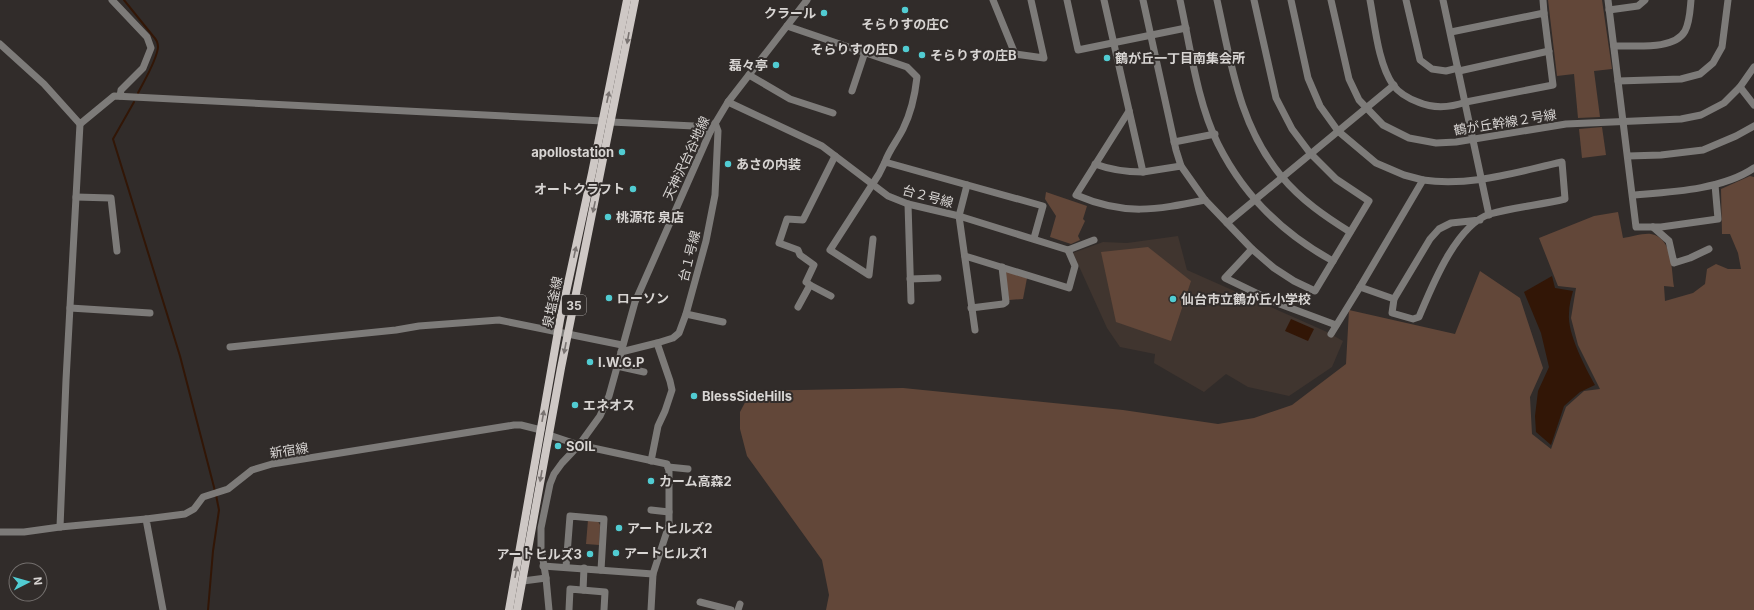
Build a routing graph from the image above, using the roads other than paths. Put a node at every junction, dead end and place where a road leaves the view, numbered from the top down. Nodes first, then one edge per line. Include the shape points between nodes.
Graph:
1 (112, 0) edge
2 (627, 0) edge
3 (635, 0) edge
4 (807, 0) edge
5 (993, 0) edge
6 (1031, 0) edge
7 (1067, 0) edge
8 (1104, 0) edge
9 (1143, 0) edge
10 (1180, 0) edge
11 (1217, 0) edge
12 (1254, 0) edge
13 (1291, 0) edge
14 (1331, 0) edge
15 (1370, 0) edge
16 (1406, 0) edge
17 (1444, 0) edge
18 (1543, 0) edge
19 (1608, 0) edge
20 (1645, 0) edge
21 (1691, 0) edge
22 (1728, 0) edge
23 (1609, 10) junction
24 (1544, 13) junction
25 (787, 26) junction
26 (1186, 28) junction
27 (1451, 32) junction
28 (1151, 35) junction
29 (1114, 43) junction
30 (0, 44) edge
31 (1614, 46) junction
32 (1549, 51) junction
33 (864, 52) junction
34 (1754, 67) edge
35 (1459, 69) junction
36 (749, 75) junction
37 (1618, 81) junction
38 (1394, 85) junction
39 (1740, 87) junction
40 (852, 91) dead end
41 (120, 96) junction
42 (728, 102) junction
43 (1466, 102) junction
44 (1754, 105) edge
45 (1366, 109) junction
46 (1129, 111) junction
47 (833, 113) dead end
48 (607, 122) junction
49 (1623, 122) junction
50 (715, 123) junction
51 (80, 124) junction
52 (1754, 126) edge
53 (1338, 131) junction
54 (710, 132) junction
55 (1214, 134) junction
56 (1474, 140) junction
57 (1174, 142) junction
58 (1310, 153) junction
59 (835, 156) junction
60 (1628, 156) junction
61 (884, 162) junction
62 (1095, 164) junction
63 (1181, 166) junction
64 (1754, 168) edge
65 (1143, 172) junction
66 (1282, 178) junction
67 (1482, 179) junction
68 (1423, 180) junction
69 (872, 184) junction
70 (967, 185) junction
71 (1715, 185) junction
72 (1633, 195) junction
73 (76, 197) junction
74 (1205, 200) junction
75 (1255, 200) junction
76 (908, 204) junction
77 (1489, 215) junction
78 (959, 216) junction
79 (1480, 220) junction
80 (1227, 223) junction
81 (1653, 227) junction
82 (1350, 232) junction
83 (1034, 238) junction
84 (873, 239) dead end
85 (1094, 240) dead end
86 (1252, 249) junction
87 (1709, 249) dead end
88 (1068, 250) junction
89 (117, 251) dead end
90 (965, 256) junction
91 (1332, 261) junction
92 (1002, 267) junction
93 (938, 278) dead end
94 (910, 280) junction
95 (810, 285) junction
96 (1360, 287) junction
97 (831, 296) dead end
98 (1394, 298) junction
99 (911, 301) dead end
100 (70, 308) junction
101 (798, 308) dead end
102 (972, 308) junction
103 (150, 313) dead end
104 (686, 314) junction
105 (723, 322) dead end
106 (1336, 324) junction
107 (975, 330) dead end
108 (558, 331) junction
109 (568, 333) junction
110 (1331, 334) dead end
111 (657, 343) junction
112 (230, 347) dead end
113 (621, 348) junction
114 (617, 366) junction
115 (644, 372) dead end
116 (541, 430) junction
117 (549, 435) junction
118 (579, 444) junction
119 (651, 461) junction
120 (668, 467) junction
121 (688, 469) dead end
122 (651, 510) dead end
123 (669, 512) junction
124 (146, 519) junction
125 (60, 527) junction
126 (0, 532) edge
127 (543, 566) junction
128 (566, 567) junction
129 (584, 568) junction
130 (601, 570) junction
131 (653, 574) junction
132 (546, 578) junction
133 (523, 580) junction
134 (583, 590) junction
135 (700, 602) dead end
136 (163, 610) edge
137 (509, 610) edge
138 (517, 610) edge
139 (549, 610) edge
140 (569, 610) edge
141 (604, 610) edge
142 (651, 610) edge
143 (731, 610) edge

1 - 41 street via 147,37 151,48 143,68 121,90
48 -> 2 main road, 泉塩釜線 / 35
3 -> 48 main road, 泉塩釜線 / 35
4 - 25 street, 天神沢台谷地線
5 - 6 street via 1015,54 1044,58
7 - 29 street via 1078,50
8 - 29 street
9 - 28 street
10 - 26 street
11 - 66 street via 1238,94 1252,132
12 - 58 street via 1276,98 1292,130
13 - 53 street via 1308,78 1320,106
14 - 45 street, 鶴が丘幹線２号線 via 1349,79
15 - 38 street via 1383,64
16 - 35 street via 1420,60 1432,69
17 - 27 street
18 - 24 street
19 - 23 street
20 - 23 street via 1638,6
21 - 31 street via 1689,19 1677,40 1662,45
22 - 37 street via 1722,47 1713,63 1700,74 1681,79
23 - 31 street
24 - 27 street
24 - 32 street
25 - 33 street
25 - 36 street, 天神沢台谷地線
26 - 28 street
26 - 55 street via 1203,103
27 - 35 street
28 - 29 street
28 - 57 street
29 - 46 street
30 - 51 street via 44,84
31 - 37 street
32 - 35 street
32 - 43 street via 1553,85
33 - 40 street
33 - 61 street via 907,67 917,77 915,96 903,129 888,151
34 - 39 street, 鶴が丘幹線２号線
35 - 43 street
36 - 42 street, 天神沢台谷地線
36 - 47 street via 790,99
37 - 49 street
38 - 43 street via 1409,98 1430,107 1453,107
38 - 45 street
39 - 44 street
39 - 49 street, 鶴が丘幹線２号線 via 1724,103 1701,115 1681,119
41 - 48 street
41 - 51 street via 114,96
42 - 50 street, 天神沢台谷地線
42 - 59 street, 台２号線 via 822,146
43 - 56 street
45 - 53 street
45 - 56 street, 鶴が丘幹線２号線 via 1383,125 1409,138 1436,143
46 - 62 street
46 - 65 street
48 - 54 street via 694,126
108 -> 48 main road, 泉塩釜線 / 35
48 -> 109 main road, 泉塩釜線 / 35
49 - 56 street, 鶴が丘幹線２号線 via 1566,124
49 - 60 street
50 - 54 street, 天神沢台谷地線
50 - 104 street, 台１号線 via 718,131 715,195 706,241
51 - 73 street
52 - 60 street via 1703,150
53 - 58 street
53 - 68 street via 1376,163
54 - 113 street, 天神沢台谷地線 via 649,267
55 - 57 street
55 - 75 street via 1239,179
56 - 67 street
57 - 63 street
58 - 66 street
58 - 82 street via 1336,179 1369,201
59 - 69 street, 台２号線
59 - 95 street via 803,220 788,219 779,243 798,250 800,255 814,265 806,282
60 - 72 street
61 - 69 street
61 - 70 street
62 - 65 street via 1128,172
62 - 74 street via 1076,195 1097,204 1144,210
63 - 65 street
63 - 74 street
64 - 71 street
66 - 75 street
66 - 82 street via 1302,198
67 - 68 street via 1459,183
67 - 77 street
67 - 77 street via 1562,162 1565,199
68 - 96 street
69 - 76 street, 台２号線 via 888,196
69 - 84 street via 830,250 869,275
70 - 78 street
70 - 83 street via 1043,206
71 - 72 street
71 - 81 street via 1718,219
72 - 81 street via 1636,227
73 - 89 street via 111,198
73 - 100 street
74 - 80 street
75 - 80 street
75 - 91 street via 1295,238
76 - 78 street, 台２号線
76 - 94 street
77 - 79 street
78 - 83 street, 台２号線
78 - 90 street
79 - 98 street via 1451,223 1439,229 1430,239
79 - 98 street via 1456,243 1444,262 1419,317 1413,319 1392,313
80 - 86 street
81 - 87 street via 1669,241 1674,262
82 - 91 street
83 - 88 street, 台２号線
85 - 88 street
86 - 91 street via 1274,268 1315,291
86 - 106 street via 1225,278 1277,303
88 - 92 street via 1075,266 1069,288
90 - 92 street
90 - 102 street
92 - 102 street via 1006,302
93 - 94 street
94 - 99 street
95 - 97 street
95 - 101 street
96 - 98 street
96 - 106 street
100 - 103 street
100 - 125 street
102 - 107 street
104 - 105 street
104 - 111 street, 台１号線 via 679,333 673,338
106 - 110 street
108 - 109 street
108 - 112 street via 499,320 477,321
116 -> 108 main road, 泉塩釜線 / 35
109 - 113 street
109 -> 117 main road, 泉塩釜線 / 35
111 - 113 street, 台１号線
111 - 119 street via 672,390 658,426
113 - 114 street, 天神沢台谷地線
114 - 115 street
114 - 118 street, 天神沢台谷地線 via 609,396 600,416
116 - 124 street, 新宿線 via 520,424 272,464 252,470 228,489 203,497 194,509 185,514
137 -> 116 main road, 泉塩釜線 / 35
117 - 118 street
117 -> 133 main road, 泉塩釜線 / 35
118 - 119 street
118 - 127 street, 天神沢台谷地線 via 562,462 550,484 541,528
119 - 120 street via 667,464
120 - 121 street
120 - 123 street
122 - 123 street
123 - 131 street via 669,525
124 - 125 street, 新宿線
124 - 136 street
125 - 126 street, 新宿線
127 - 128 street
127 - 132 street, 天神沢台谷地線
128 - 129 street
128 - 130 street via 570,516 604,519
129 - 130 street
129 - 134 street
130 - 131 street
131 - 142 street
132 - 133 street
132 - 139 street, 天神沢台谷地線
133 - 138 main road, 泉塩釜線 / 35
134 - 140 street via 570,589
134 - 141 street via 605,592
135 - 143 street

